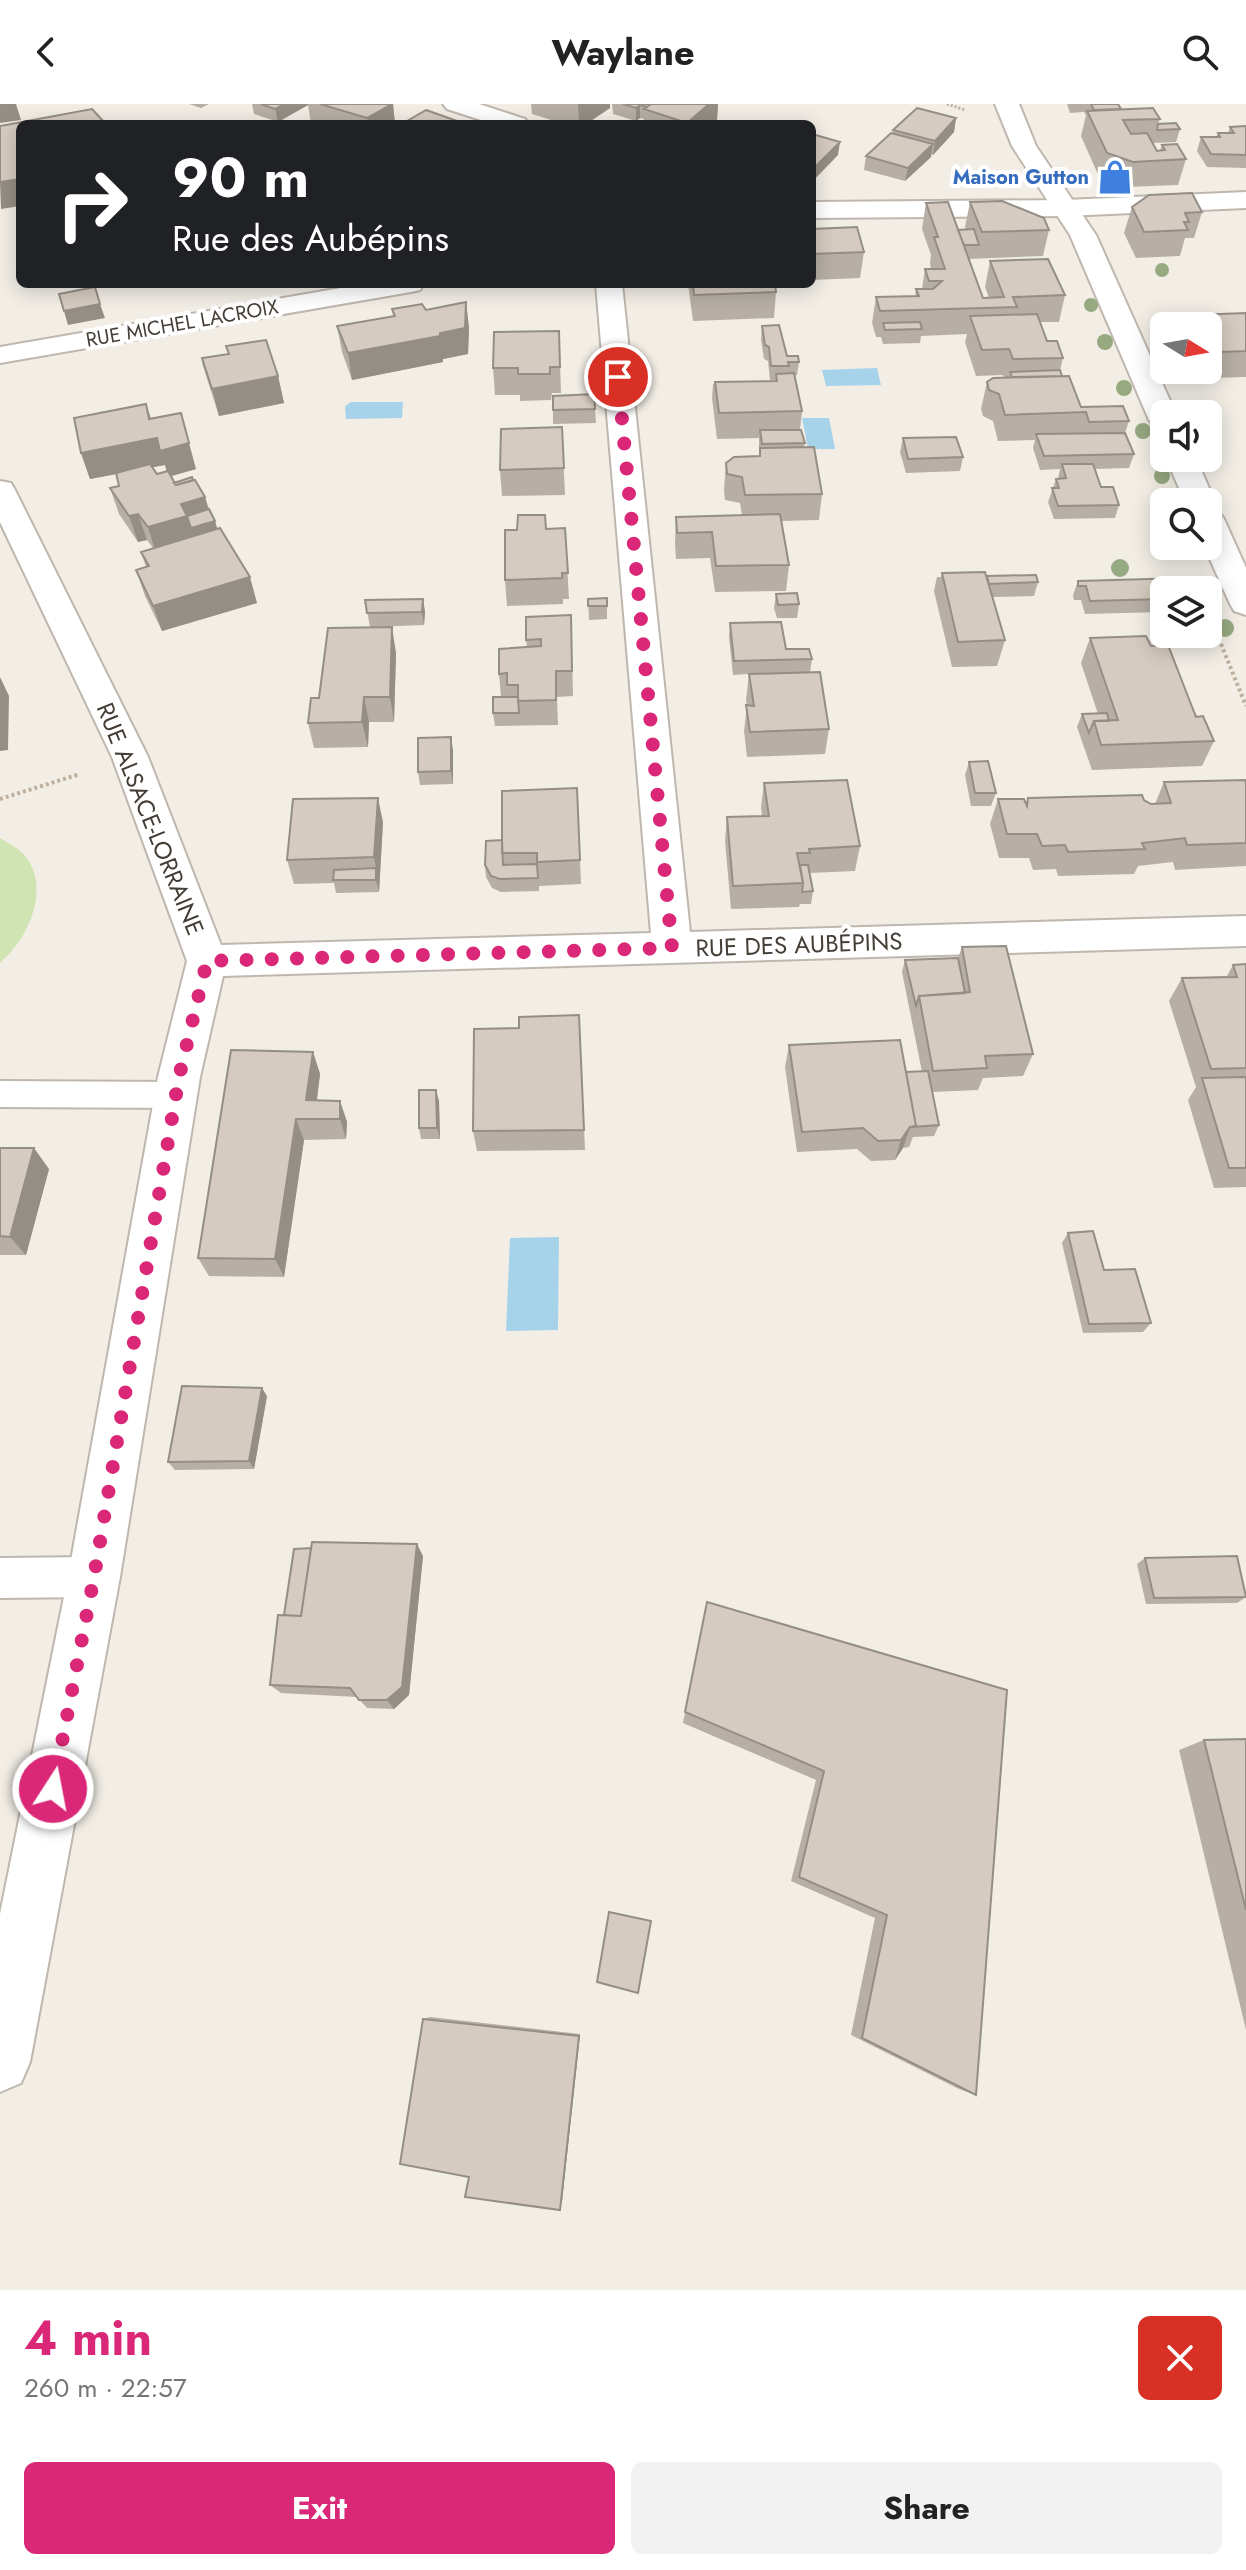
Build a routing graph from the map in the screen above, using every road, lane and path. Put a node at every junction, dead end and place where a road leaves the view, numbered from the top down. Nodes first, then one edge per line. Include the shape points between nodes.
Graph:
1 (455, 104) edge
2 (1007, 104) edge
3 (505, 120) edge
4 (1246, 200) edge
5 (1065, 208) junction
6 (816, 210) edge
7 (388, 288) edge
8 (609, 288) edge
9 (0, 355) edge
10 (1155, 400) edge
11 (0, 490) edge
12 (1222, 550) edge
13 (1246, 604) edge
14 (1222, 647) edge
15 (1246, 706) edge
16 (130, 757) junction
17 (0, 799) edge
18 (1246, 931) edge
19 (672, 948) junction
20 (207, 961) junction
21 (0, 1094) edge
22 (176, 1095) junction
23 (94, 1577) junction
24 (0, 1578) edge
25 (0, 2062) edge

1 - 3 street
2 - 5 street via 1024,146
4 - 5 street
5 - 6 street
5 - 10 street via 1083,235
7 - 9 street, RUE MICHEL LACROIX
8 - 19 street
11 - 16 street, RUE ALSACE-LORRAINE
12 - 13 street
14 - 15 path
16 - 17 path
16 - 20 street, RUE ALSACE-LORRAINE
18 - 19 street, RUE DES AUBÉPINS
19 - 20 street, RUE DES AUBÉPINS
20 - 22 street, RUE ALSACE-LORRAINE
21 - 22 lane
22 - 23 street, RUE ALSACE-LORRAINE
23 - 24 lane
23 - 25 street, RUE ALSACE-LORRAINE

